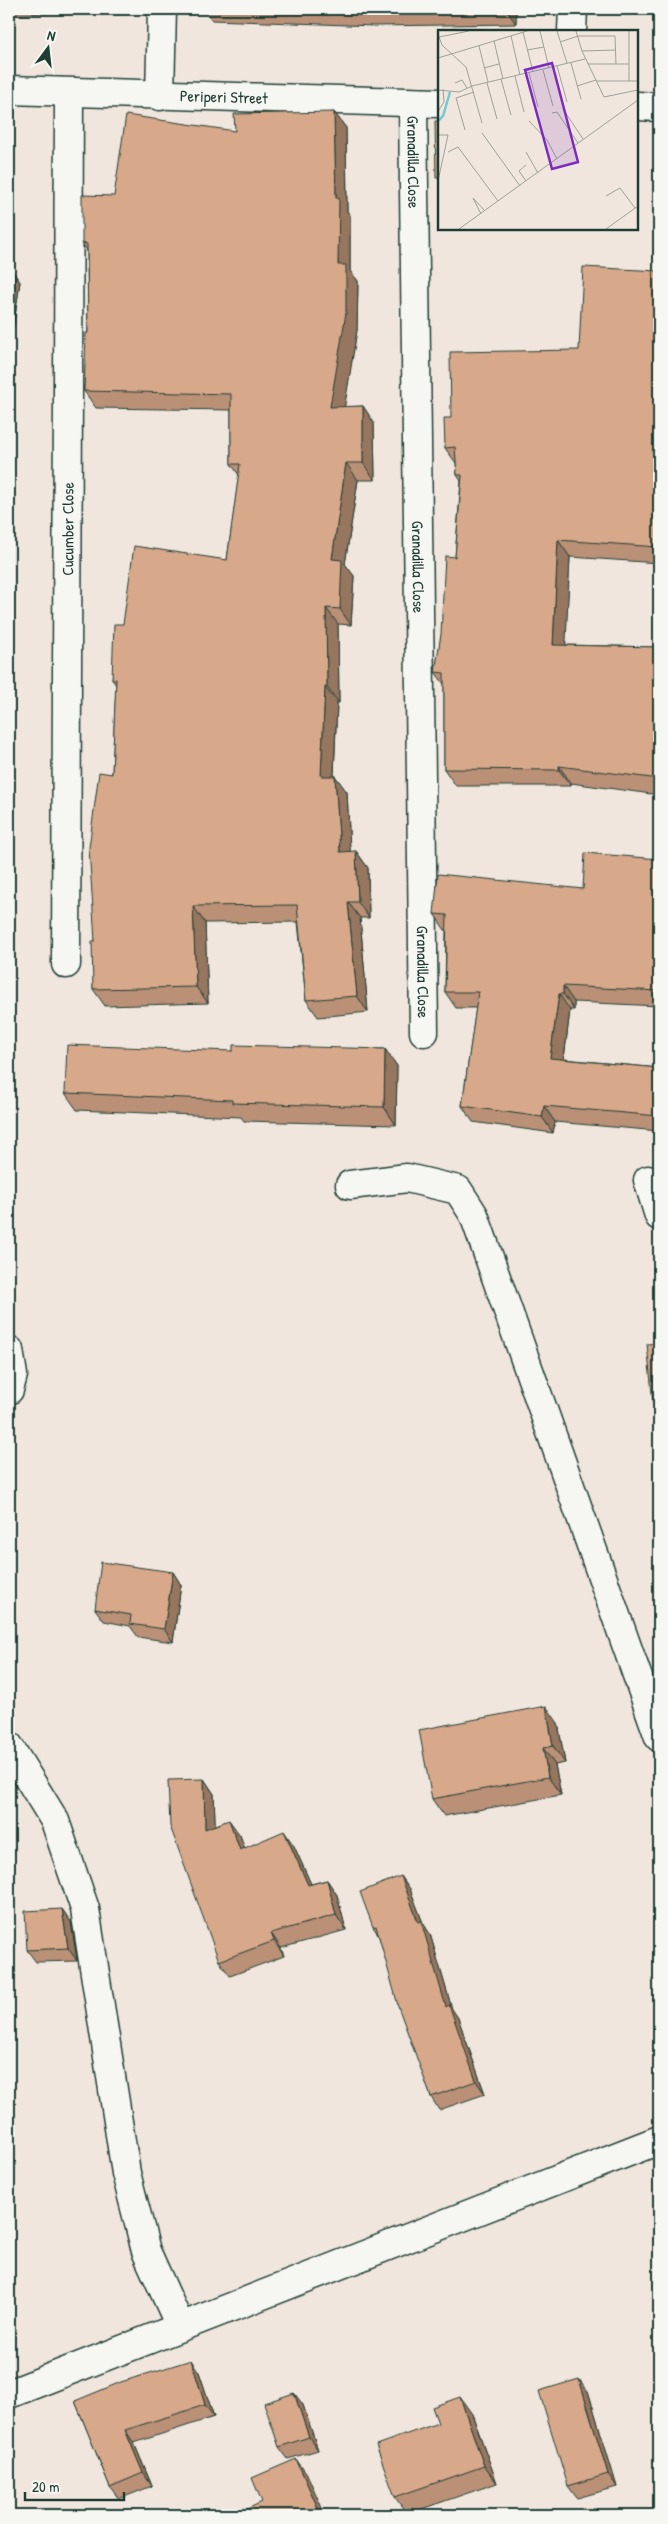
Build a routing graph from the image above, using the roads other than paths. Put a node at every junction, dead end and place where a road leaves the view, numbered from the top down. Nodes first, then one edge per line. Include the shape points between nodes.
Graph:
1 (162, 9) edge
2 (573, 9) edge
3 (572, 30) edge
4 (9, 90) edge
5 (69, 93) junction
6 (160, 96) junction
7 (426, 103) edge
8 (638, 106) edge
9 (659, 106) edge
10 (66, 964) dead end
11 (424, 1032) dead end
12 (648, 1180) dead end
13 (350, 1185) dead end
14 (659, 1216) edge
15 (9, 1350) edge
16 (9, 1390) edge
17 (659, 1737) edge
18 (9, 1746) edge
19 (659, 2140) edge
20 (180, 2326) junction
21 (9, 2394) edge

1 - 6 street
2 - 3 street
4 - 5 street, Periperi Street
5 - 6 street, Periperi Street
5 - 10 street, Cucumber Close
6 - 7 street, Periperi Street
7 - 11 street, Granadilla Close
8 - 9 street
12 - 14 street
13 - 17 street via 407,1178 458,1190 474,1215
15 - 16 street via 13,1375
18 - 20 street via 54,1820 85,1909 126,2173 146,2251
19 - 20 street
20 - 21 street

